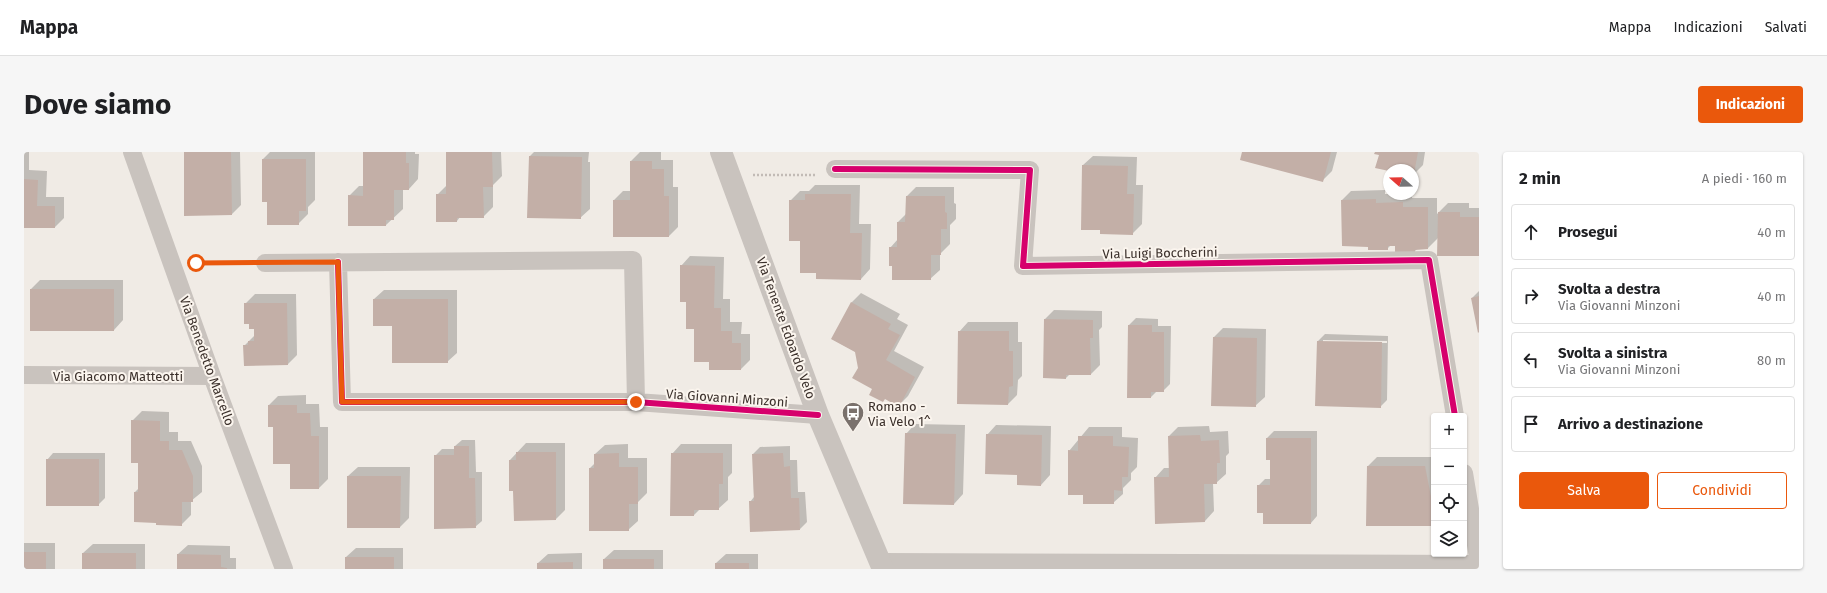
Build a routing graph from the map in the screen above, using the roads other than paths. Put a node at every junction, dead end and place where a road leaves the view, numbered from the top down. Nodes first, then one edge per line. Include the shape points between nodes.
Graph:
1 (132, 152) edge
2 (721, 152) edge
3 (835, 169) road end
4 (338, 262) junction
5 (265, 263) road end
6 (24, 375) edge
7 (212, 376) junction
8 (636, 402) junction
9 (1454, 413) edge
10 (818, 415) junction
11 (1466, 485) edge
12 (1479, 563) edge
13 (882, 566) edge
14 (284, 569) edge

1 - 7 street, Via Benedetto Marcello
2 - 10 street, Via Tenente Edoardo Velo
3 - 9 street, Via Luigi Boccherini via 1030,170 1023,266 1429,260
4 - 5 street
4 - 8 street, Via Giovanni Minzoni via 342,402
4 - 8 street via 633,260
6 - 7 street, Via Giacomo Matteotti
7 - 14 street, Via Benedetto Marcello
8 - 10 street, Via Giovanni Minzoni
10 - 13 street, Via Tenente Edoardo Velo
11 - 12 street
12 - 13 street

